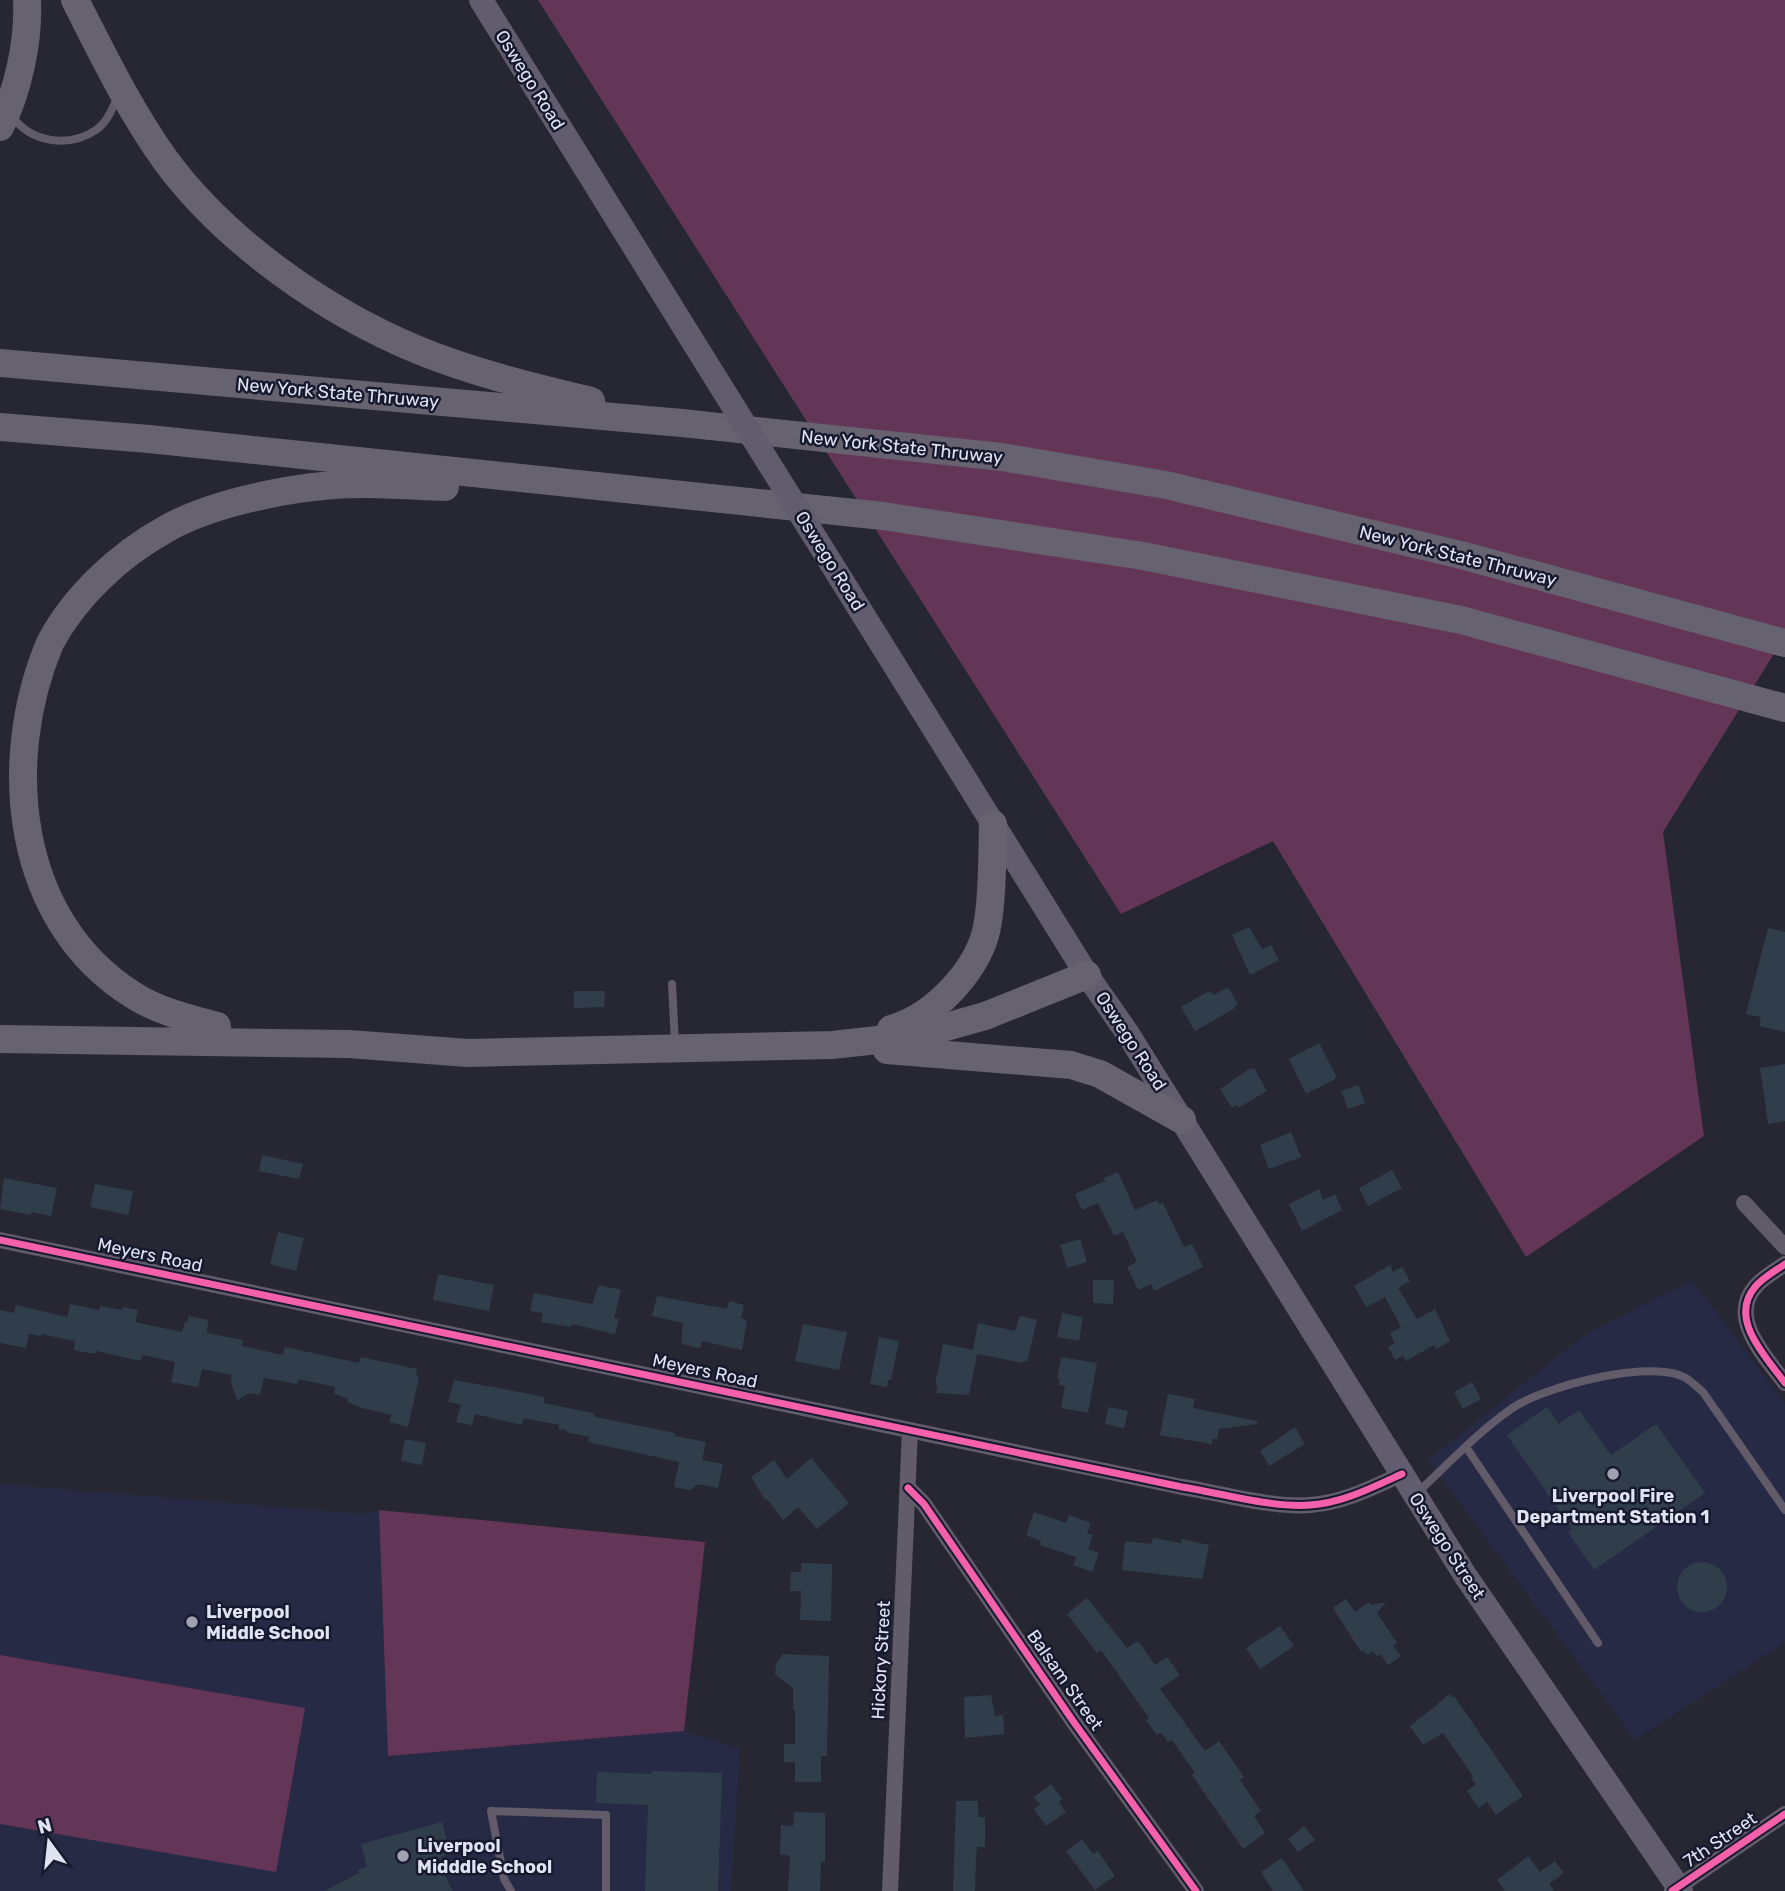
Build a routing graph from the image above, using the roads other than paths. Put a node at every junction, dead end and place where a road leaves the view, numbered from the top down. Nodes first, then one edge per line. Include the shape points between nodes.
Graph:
1 (27, 0) edge
2 (75, 0) edge
3 (481, 0) edge
4 (120, 88) junction
5 (4, 119) edge
6 (0, 363) edge
7 (682, 423) junction
8 (0, 427) edge
9 (594, 485) junction
10 (1785, 643) edge
11 (1785, 708) edge
12 (993, 824) junction
13 (1087, 975) junction
14 (672, 984) dead end
15 (0, 1023) edge
16 (217, 1026) junction
17 (0, 1039) edge
18 (832, 1045) junction
19 (675, 1049) junction
20 (598, 1051) junction
21 (1182, 1120) junction
22 (1744, 1203) dead end
23 (0, 1240) edge
24 (1785, 1247) edge
25 (1785, 1264) edge
26 (1785, 1383) edge
27 (910, 1430) junction
28 (1466, 1447) junction
29 (1408, 1484) junction
30 (908, 1488) junction
31 (1785, 1510) edge
32 (1598, 1643) dead end
33 (1785, 1814) edge
34 (1677, 1890) edge
35 (511, 1891) edge
36 (606, 1891) edge
37 (890, 1891) edge
38 (1196, 1891) edge

1 - 5 highway via 21,68
2 - 4 highway
3 - 12 main road, Oswego Road, bridge
4 - 5 lane via 111,112 98,129 83,137 64,142 45,139
4 - 7 highway via 167,163 214,215 279,272 340,311 418,350 499,378
6 - 7 highway, New York State Thruway
7 - 10 highway, New York State Thruway via 1002,457 1166,485 1461,555
8 - 9 highway
9 - 11 highway via 883,516 1143,556 1461,620
9 - 16 highway via 548,490 358,484 287,492 213,509 167,528 125,555 79,600 50,643 30,690 18,737 15,786 35,880 55,917 89,960 132,995 172,1014
12 - 13 main road, Oswego Road
12 - 18 highway via 988,923 974,961 947,996 912,1021
13 - 18 highway via 985,1016 914,1036
13 - 21 main road, Oswego Road
14 - 19 lane
15 - 16 highway
16 - 20 highway via 483,1035
17 - 20 highway via 349,1044 468,1053
18 - 19 highway
18 - 21 highway via 1071,1065 1100,1074
19 - 20 highway
21 - 29 main road, Oswego Street
22 - 24 street
23 - 27 street, Meyers Road
25 - 26 street via 1755,1287 1745,1304 1745,1319
27 - 29 street, Meyers Road via 1281,1504 1311,1505
27 - 30 street, Hickory Street
28 - 29 lane
28 - 31 lane via 1511,1409 1536,1395 1619,1374 1656,1371 1685,1377 1703,1392
28 - 32 lane
29 - 34 main road, Oswego Street
30 - 37 street, Hickory Street
30 - 38 street, Balsam Street via 924,1504
33 - 34 street, 7th Street
35 - 36 lane via 504,1879 491,1811 607,1815

